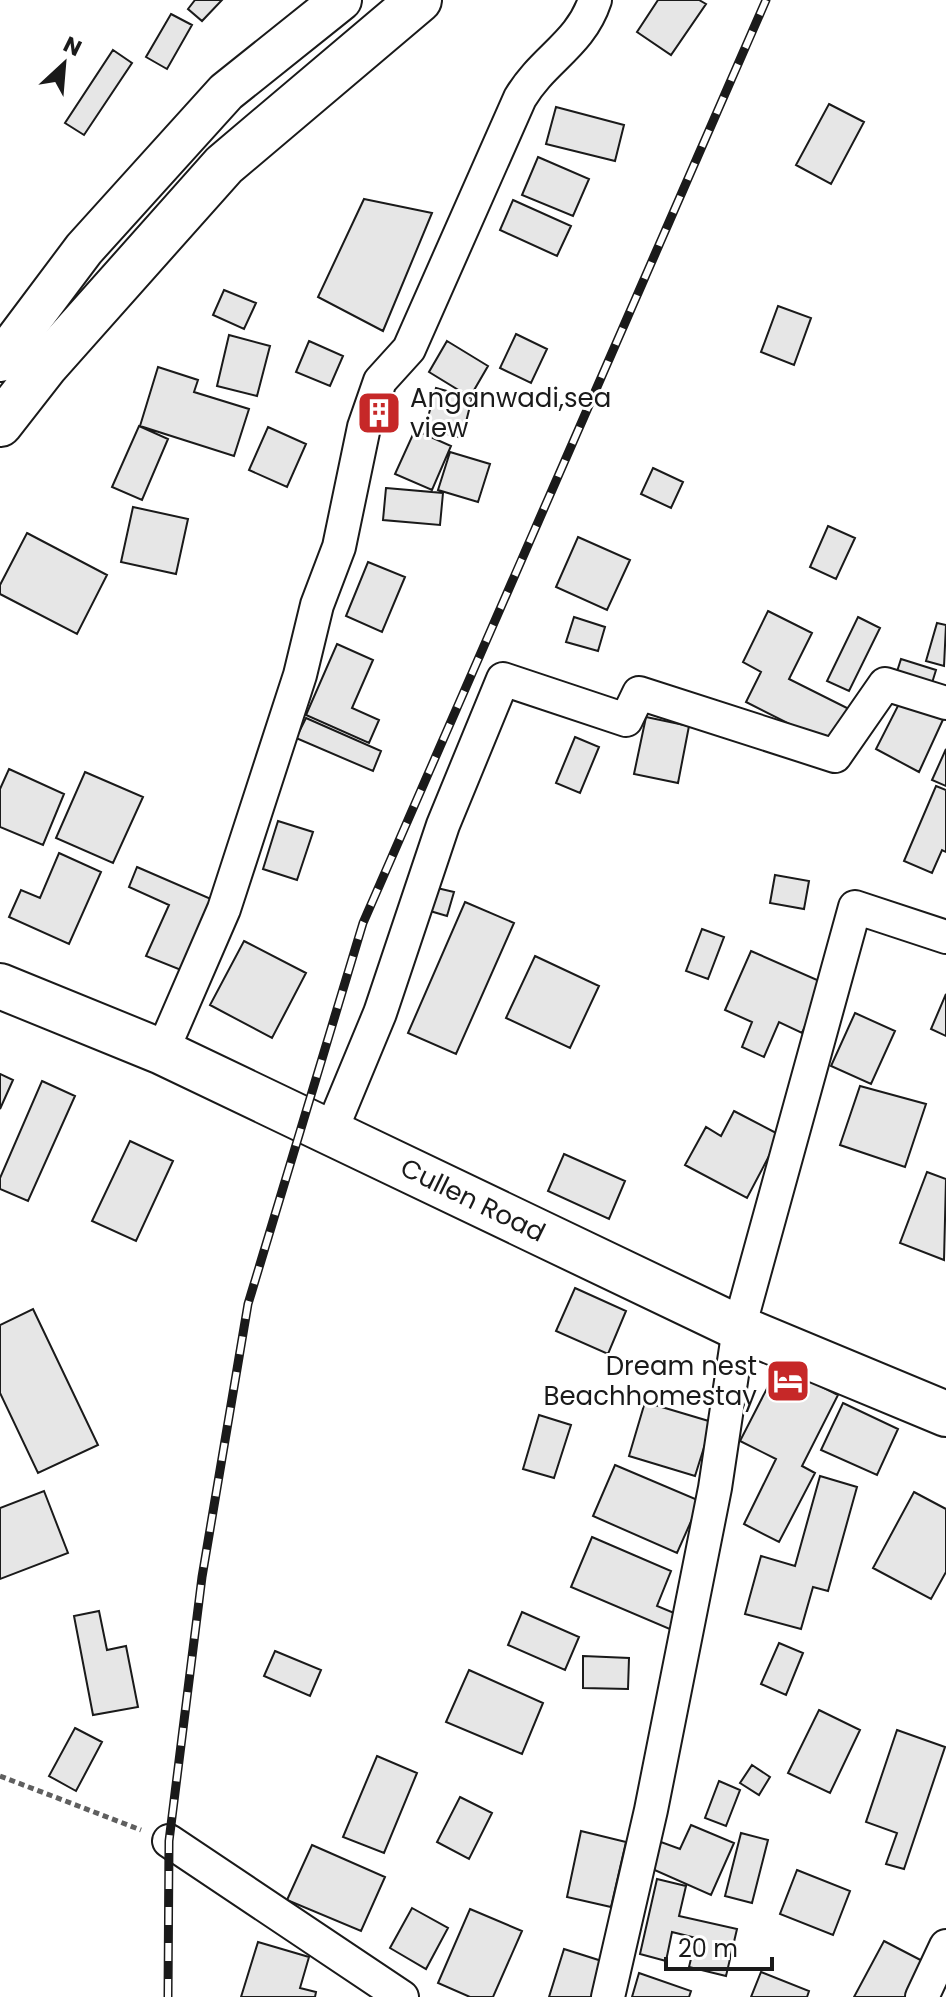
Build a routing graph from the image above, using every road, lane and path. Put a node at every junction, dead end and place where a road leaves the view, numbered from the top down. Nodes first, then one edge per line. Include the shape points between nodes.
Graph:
1 (341, 0) edge
2 (419, 0) edge
3 (595, 0) edge
4 (0, 361) edge
5 (0, 424) edge
6 (946, 703) edge
7 (946, 937) edge
8 (0, 986) edge
9 (162, 1052) junction
10 (331, 1131) junction
11 (739, 1328) junction
12 (946, 1414) edge
13 (0, 1776) edge
14 (169, 1841) joint
15 (946, 1946) edge
16 (402, 1997) edge
17 (608, 1997) edge
18 (922, 1997) edge

1 - 4 street via 226,92 84,249
2 - 5 main road via 224,165
3 - 9 street via 579,36 546,62 520,98 409,349 380,381 364,427 339,547 224,909
6 - 10 street via 885,684 835,756 639,693 626,720 503,679 443,825 380,1013
7 - 11 street via 855,907
8 - 9 main road, Cullen Road
9 - 10 main road, Cullen Road
10 - 11 main road, Cullen Road
11 - 12 main road, Cullen Road
11 - 17 street via 715,1488
13 - 14 path
14 - 16 street
15 - 18 street

